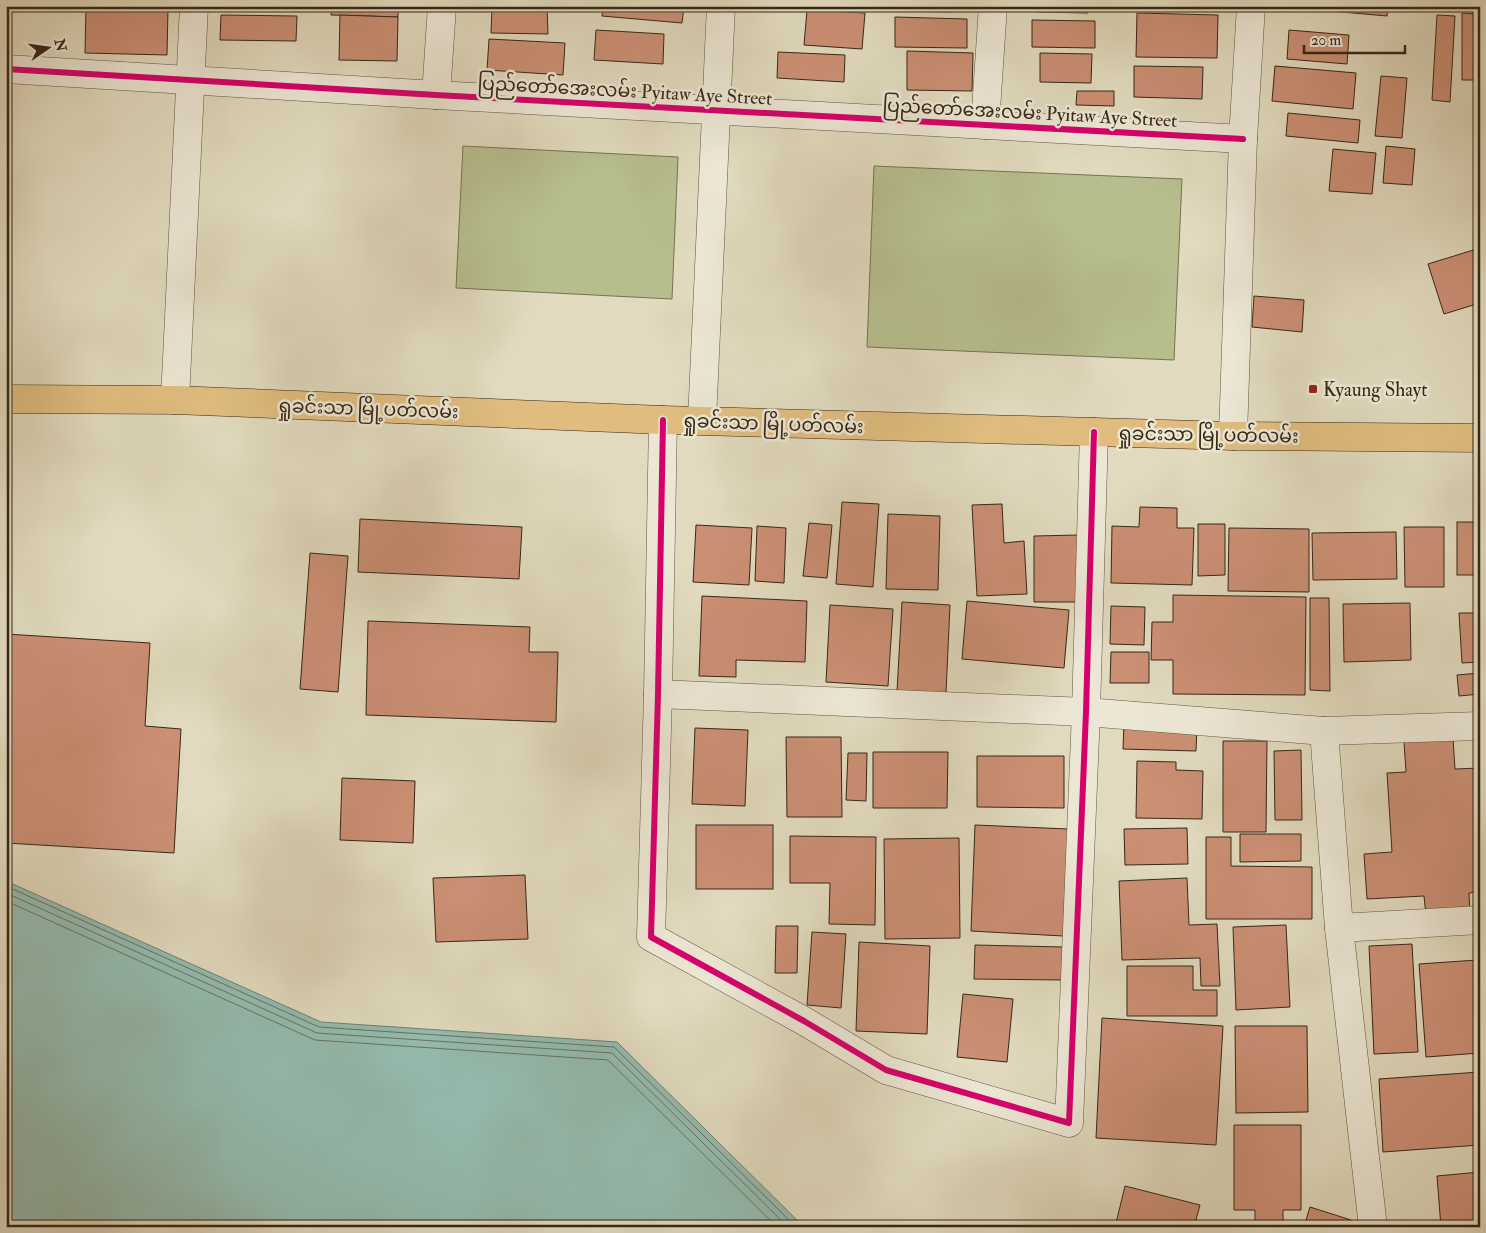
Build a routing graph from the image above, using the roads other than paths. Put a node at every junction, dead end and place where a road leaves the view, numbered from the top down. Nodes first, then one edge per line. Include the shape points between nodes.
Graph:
1 (194, 6) edge
2 (442, 6) edge
3 (721, 6) edge
4 (993, 6) edge
5 (1251, 6) edge
6 (6, 69) edge
7 (191, 80) junction
8 (436, 95) junction
9 (716, 110) junction
10 (985, 125) junction
11 (1243, 139) junction
12 (6, 400) edge
13 (175, 400) junction
14 (663, 420) junction
15 (702, 420) junction
16 (1094, 432) junction
17 (1234, 436) junction
18 (1480, 438) edge
19 (658, 694) junction
20 (1086, 712) junction
21 (1480, 726) edge
22 (1324, 731) junction
23 (1480, 920) edge
24 (1339, 928) junction
25 (1373, 1227) edge

1 - 7 street
2 - 8 street
3 - 9 street
4 - 10 street
5 - 11 street
6 - 7 street, ပြည်တော်အေးလမ်း Pyitaw Aye Street
7 - 8 street, ပြည်တော်အေးလမ်း Pyitaw Aye Street
7 - 13 street
8 - 9 street, ပြည်တော်အေးလမ်း Pyitaw Aye Street
9 - 10 street, ပြည်တော်အေးလမ်း Pyitaw Aye Street
9 - 15 street
10 - 11 street, ပြည်တော်အေးလမ်း Pyitaw Aye Street
11 - 17 street
12 - 13 main road, ရှုခင်းသာ မြို့ပတ်လမ်း
13 - 14 main road, ရှုခင်းသာ မြို့ပတ်လမ်း
14 - 15 main road, ရှုခင်းသာ မြို့ပတ်လမ်း
14 - 19 street
15 - 16 main road, ရှုခင်းသာ မြို့ပတ်လမ်း
16 - 17 main road, ရှုခင်းသာ မြို့ပတ်လမ်း
16 - 20 street
17 - 18 main road, ရှုခင်းသာ မြို့ပတ်လမ်း
19 - 20 street
19 - 20 street via 651,937 886,1070 1069,1123
20 - 22 street
21 - 22 street
22 - 24 street
23 - 24 street
24 - 25 street

